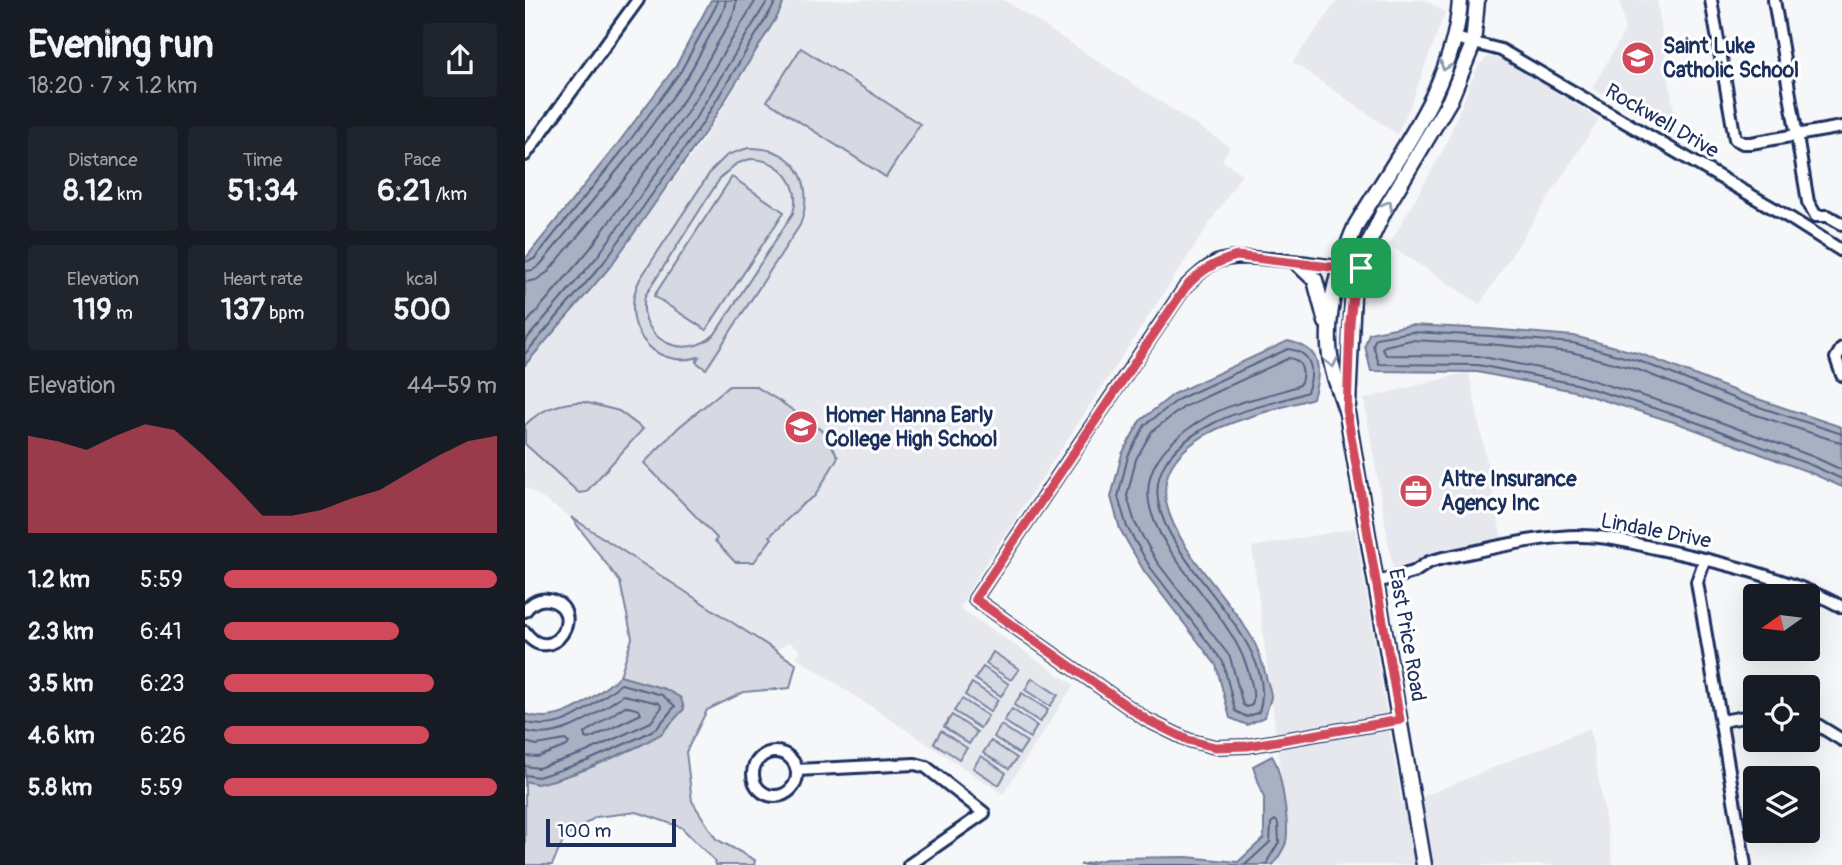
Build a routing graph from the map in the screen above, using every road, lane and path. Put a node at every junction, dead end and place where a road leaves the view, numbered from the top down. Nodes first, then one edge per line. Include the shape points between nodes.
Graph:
1 (638, 0) edge
2 (1460, 0) edge
3 (1477, 0) edge
4 (1710, 0) edge
5 (1774, 0) edge
6 (1455, 38) junction
7 (1473, 44) junction
8 (1842, 127) edge
9 (1797, 135) junction
10 (526, 151) edge
11 (1816, 216) junction
12 (1842, 224) edge
13 (1808, 229) junction
14 (1842, 251) edge
15 (1297, 263) junction
16 (1339, 268) junction
17 (1361, 268) junction
18 (1329, 334) junction
19 (1842, 348) edge
20 (1842, 375) edge
21 (1347, 413) junction
22 (1705, 559) junction
23 (1376, 582) junction
24 (526, 605) edge
25 (1842, 607) edge
26 (525, 632) edge
27 (1743, 717) edge
28 (1400, 720) junction
29 (1722, 721) junction
30 (1820, 726) edge
31 (1842, 740) edge
32 (797, 770) junction
33 (909, 865) edge
34 (1423, 865) edge
35 (1745, 865) edge

1 - 10 street
2 - 6 main road, East Price Road
3 - 7 main road, East Price Road
4 - 9 street via 1735,139 1743,144
5 - 9 street
6 - 7 street, Rockwell Drive
6 -> 16 main road, East Price Road via 1431,99 1356,225
7 - 13 street, Rockwell Drive via 1501,50
17 -> 7 main road, East Price Road via 1384,211 1450,100
8 - 9 street
9 - 11 street via 1800,155 1808,164
11 - 12 street via 1828,216
11 - 13 street
13 - 14 street, Rockwell Drive
15 - 16 street
15 - 18 main road via 1315,279
15 - 28 street via 1237,256 1198,273 975,599 1147,720 1188,740 1215,747 1247,746
16 - 17 street
16 - 18 main road, East Price Road
17 - 21 main road, East Price Road via 1351,313
18 -> 21 main road, East Price Road via 1333,373
19 - 20 street via 1836,358
21 - 23 main road, East Price Road
22 - 23 street, Lindale Drive via 1604,537 1578,536 1443,558
22 - 25 street, Lindale Drive via 1818,594
22 - 29 street via 1697,582
23 - 28 main road, East Price Road
24 - 26 street via 543,599 558,604 567,623 561,637 548,644 534,642
27 - 29 street
28 - 34 main road, East Price Road
29 - 35 street
30 - 31 street
32 - 32 street via 785,754 771,752 759,759 754,778 761,790 775,796 789,791
32 - 33 street via 926,766 983,813

